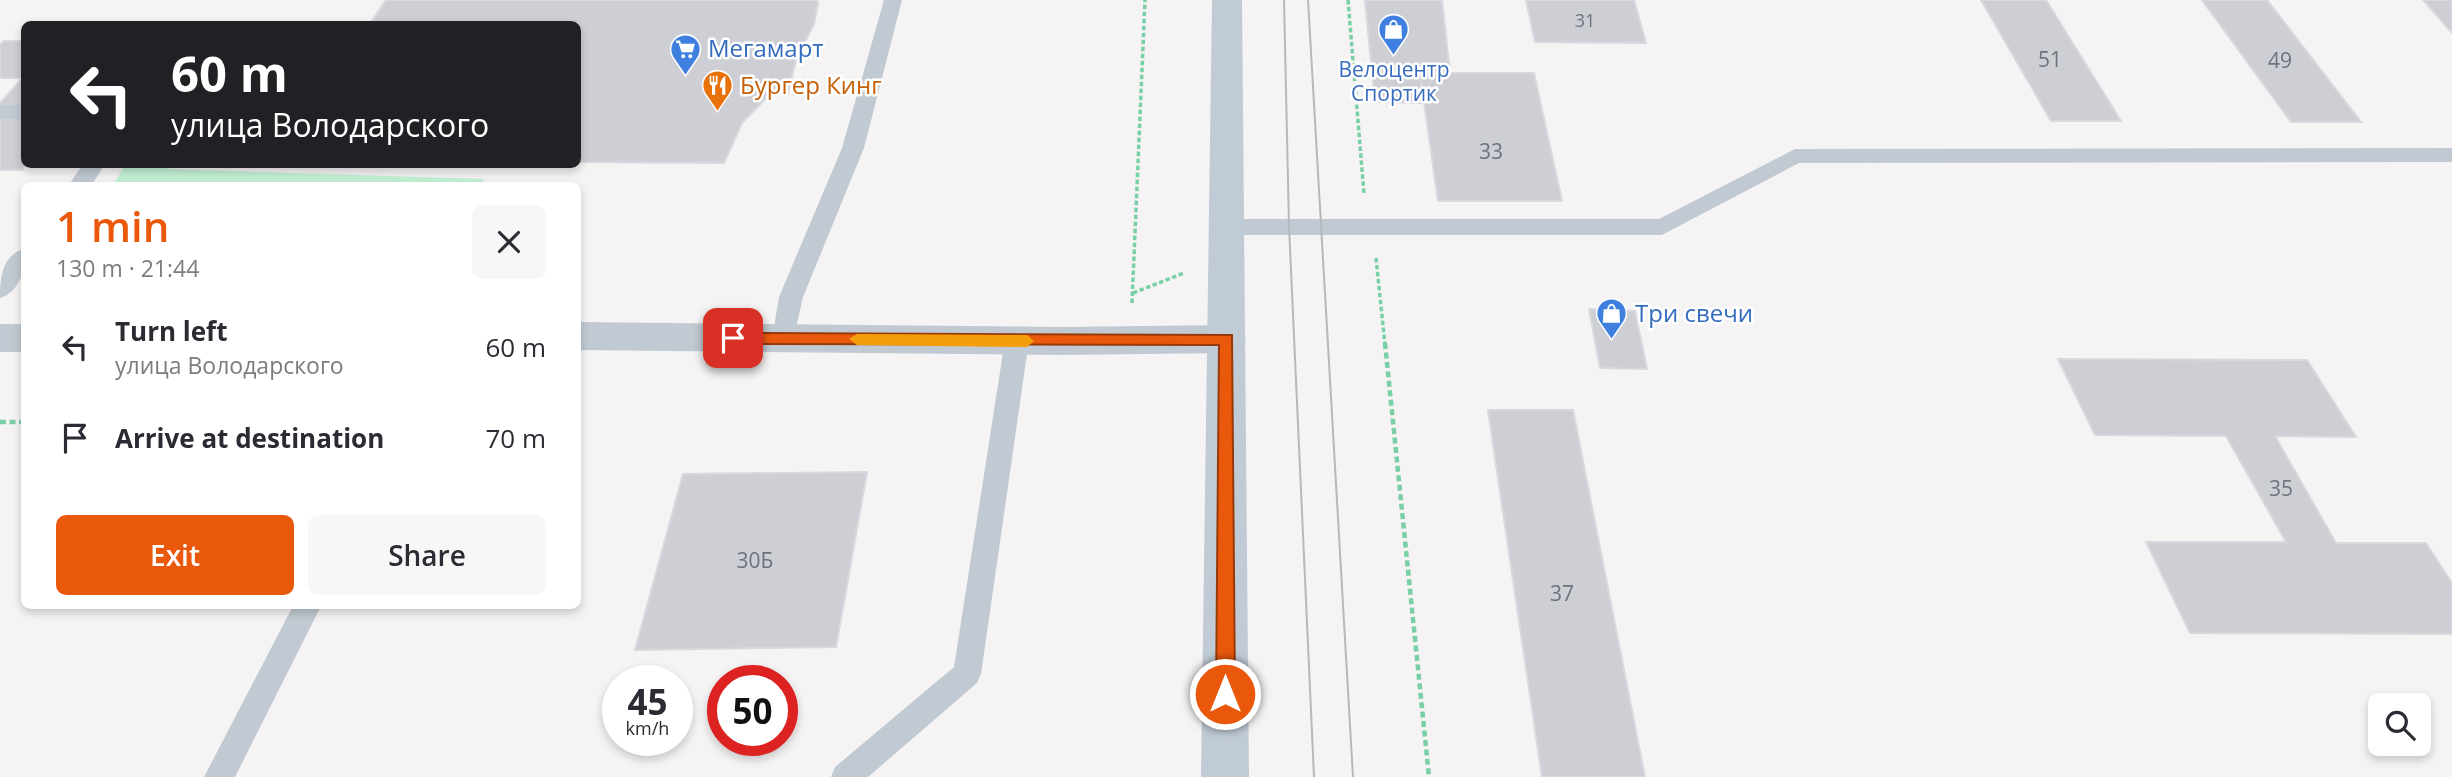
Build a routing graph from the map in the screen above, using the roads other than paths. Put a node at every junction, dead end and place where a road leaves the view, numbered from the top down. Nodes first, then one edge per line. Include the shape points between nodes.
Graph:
1 (893, 0) edge
2 (1227, 0) edge
3 (0, 112) edge
4 (21, 112) edge
5 (2452, 155) edge
6 (1227, 228) junction
7 (21, 261) edge
8 (0, 289) edge
9 (581, 337) edge
10 (0, 338) edge
11 (21, 338) edge
12 (784, 339) junction
13 (1227, 339) junction
14 (1017, 341) junction
15 (305, 609) edge
16 (219, 777) edge
17 (846, 777) edge
18 (1225, 777) edge

1 - 12 lane via 853,148 791,297
2 - 6 main road
3 - 4 lane
5 - 6 lane via 1795,156 1662,227
6 - 13 main road
7 - 8 lane
9 - 12 street
10 - 11 street
12 - 14 street
13 - 14 street
13 - 18 main road
14 - 17 lane via 967,674
15 - 16 lane

